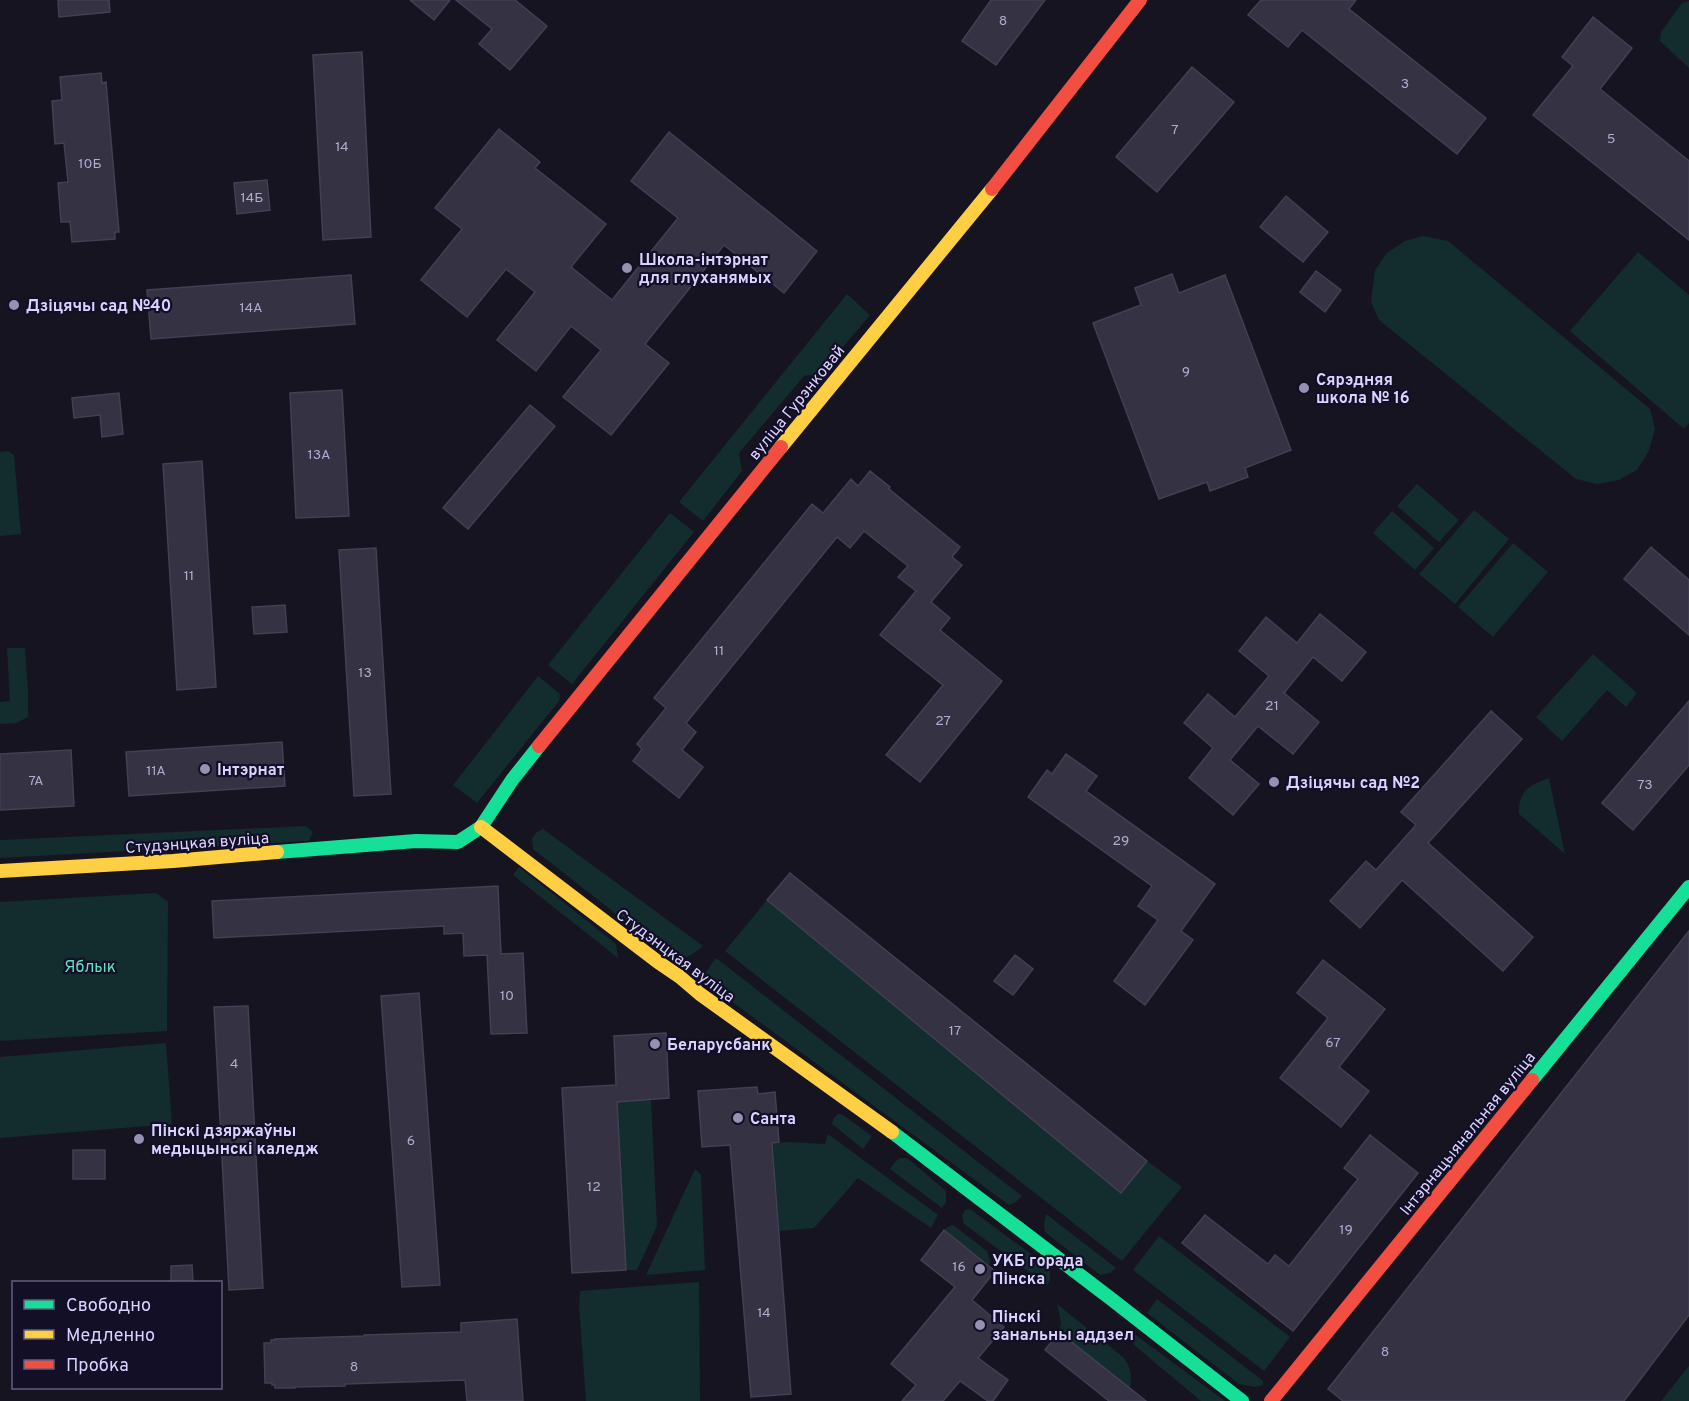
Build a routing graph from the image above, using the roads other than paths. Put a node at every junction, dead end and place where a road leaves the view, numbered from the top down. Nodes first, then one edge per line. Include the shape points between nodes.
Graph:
1 (1140, 0) edge
2 (482, 827) junction
3 (0, 871) edge
4 (1689, 887) edge
5 (1242, 1401) edge
6 (1271, 1401) edge

1 - 2 street, вуліца Гурэнковай via 1021,153 576,699 512,780
2 - 3 street, Студэнцкая вуліца via 458,842 416,841
2 - 5 street, Студэнцкая вуліца via 700,994 896,1135
4 - 6 street, Інтэрнацыянальная вуліца

